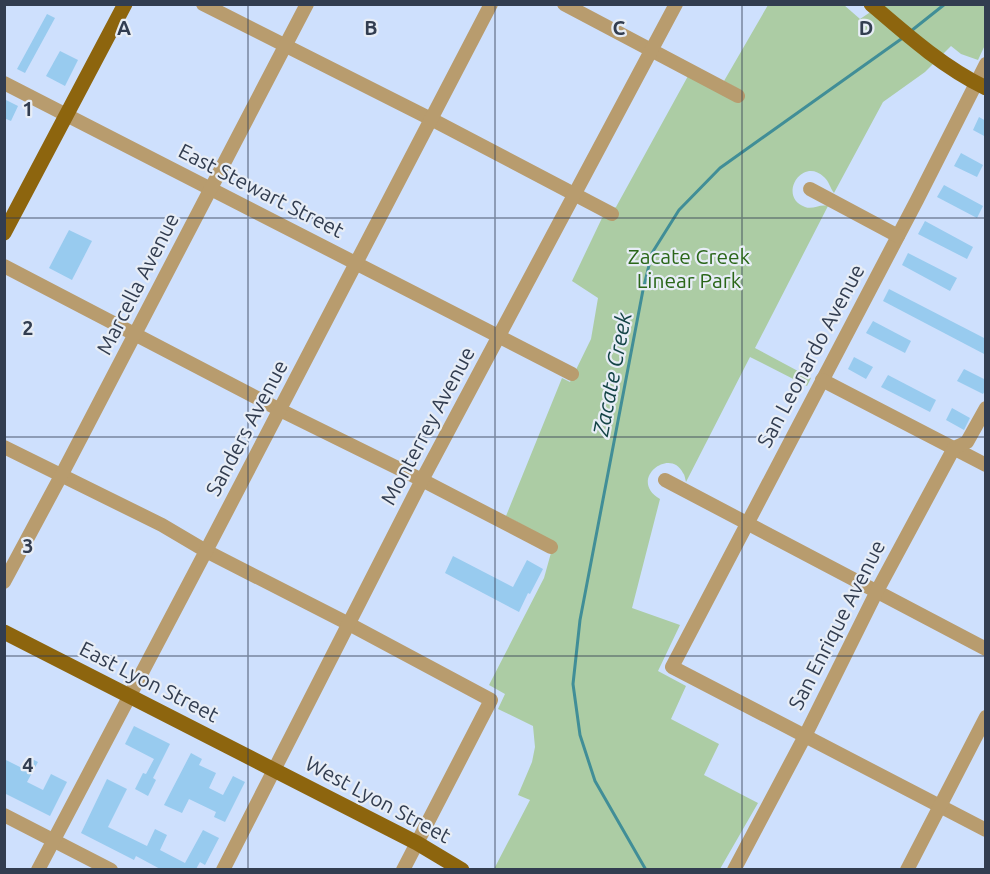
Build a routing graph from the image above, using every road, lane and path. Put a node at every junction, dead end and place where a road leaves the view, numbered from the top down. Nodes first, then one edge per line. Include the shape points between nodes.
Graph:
1 (125, 4) edge
2 (203, 4) edge
3 (306, 4) edge
4 (491, 4) edge
5 (564, 4) edge
6 (676, 4) edge
7 (871, 4) edge
8 (285, 46) junction
9 (652, 50) junction
10 (986, 64) edge
11 (4, 82) edge
12 (981, 86) edge
13 (738, 96) dead end
14 (67, 116) junction
15 (431, 119) junction
16 (211, 189) junction
17 (810, 189) dead end
18 (575, 195) junction
19 (612, 214) dead end
20 (4, 233) edge
21 (898, 236) junction
22 (356, 263) junction
23 (4, 266) edge
24 (135, 334) junction
25 (499, 336) junction
26 (572, 374) dead end
27 (822, 380) junction
28 (986, 408) edge
29 (280, 410) junction
30 (4, 447) edge
31 (954, 448) junction
32 (986, 465) edge
33 (62, 474) junction
34 (422, 480) junction
35 (665, 480) dead end
36 (747, 523) junction
37 (551, 547) dead end
38 (206, 551) junction
39 (4, 582) edge
40 (877, 591) junction
41 (349, 624) junction
42 (4, 632) edge
43 (986, 649) edge
44 (129, 695) junction
45 (986, 717) edge
46 (805, 736) junction
47 (274, 770) junction
48 (940, 806) junction
49 (4, 815) edge
50 (986, 830) edge
51 (53, 840) junction
52 (417, 843) junction
53 (38, 870) edge
54 (111, 870) edge
55 (223, 870) edge
56 (403, 870) edge
57 (462, 870) edge
58 (734, 870) edge
59 (907, 870) edge

1 - 14 main road
2 - 8 street
3 - 8 street, Marcella Avenue
4 - 15 street, Sanders Avenue
5 - 9 street
6 - 9 street, Monterrey Avenue
7 - 12 main road via 906,35
8 - 15 street
8 - 16 street, Marcella Avenue
9 - 13 street
9 - 18 street, Monterrey Avenue
10 - 12 street, San Leonardo Avenue
11 - 14 street, East Stewart Street
12 - 21 street, San Leonardo Avenue
14 - 16 street, East Stewart Street
14 - 20 main road
15 - 18 street
15 - 22 street, Sanders Avenue
16 - 22 street, East Stewart Street
16 - 24 street, Marcella Avenue
17 - 21 street
18 - 19 street
18 - 25 street, Monterrey Avenue
21 - 27 street, San Leonardo Avenue
22 - 25 street, East Stewart Street
22 - 29 street, Sanders Avenue
23 - 24 street
24 - 29 street
24 - 33 street, Marcella Avenue
25 - 26 street, East Stewart Street
25 - 34 street, Monterrey Avenue
27 - 31 street
27 - 36 street, San Leonardo Avenue
28 - 31 street, San Enrique Avenue via 967,442
29 - 34 street
29 - 38 street, Sanders Avenue
30 - 33 street
31 - 32 street
31 - 40 street, San Enrique Avenue
33 - 38 street
33 - 39 street, Marcella Avenue
34 - 37 street
34 - 41 street, Monterrey Avenue
35 - 36 street
36 - 40 street
36 - 46 street, San Leonardo Avenue via 672,667
38 - 41 street
38 - 44 street, Sanders Avenue
40 - 43 street
40 - 46 street, San Enrique Avenue
41 - 47 street, Monterrey Avenue
41 - 52 street via 491,700
42 - 44 main road, East Lyon Street
44 - 47 main road, East Lyon Street
44 - 51 street, Sanders Avenue
45 - 48 street
46 - 48 street
46 - 58 street, San Enrique Avenue
47 - 52 main road, West Lyon Street
47 - 55 street, Monterrey Avenue
48 - 50 street
48 - 59 street
49 - 51 street
51 - 53 street, Sanders Avenue
51 - 54 street
52 - 56 street
52 - 57 main road, West Lyon Street

